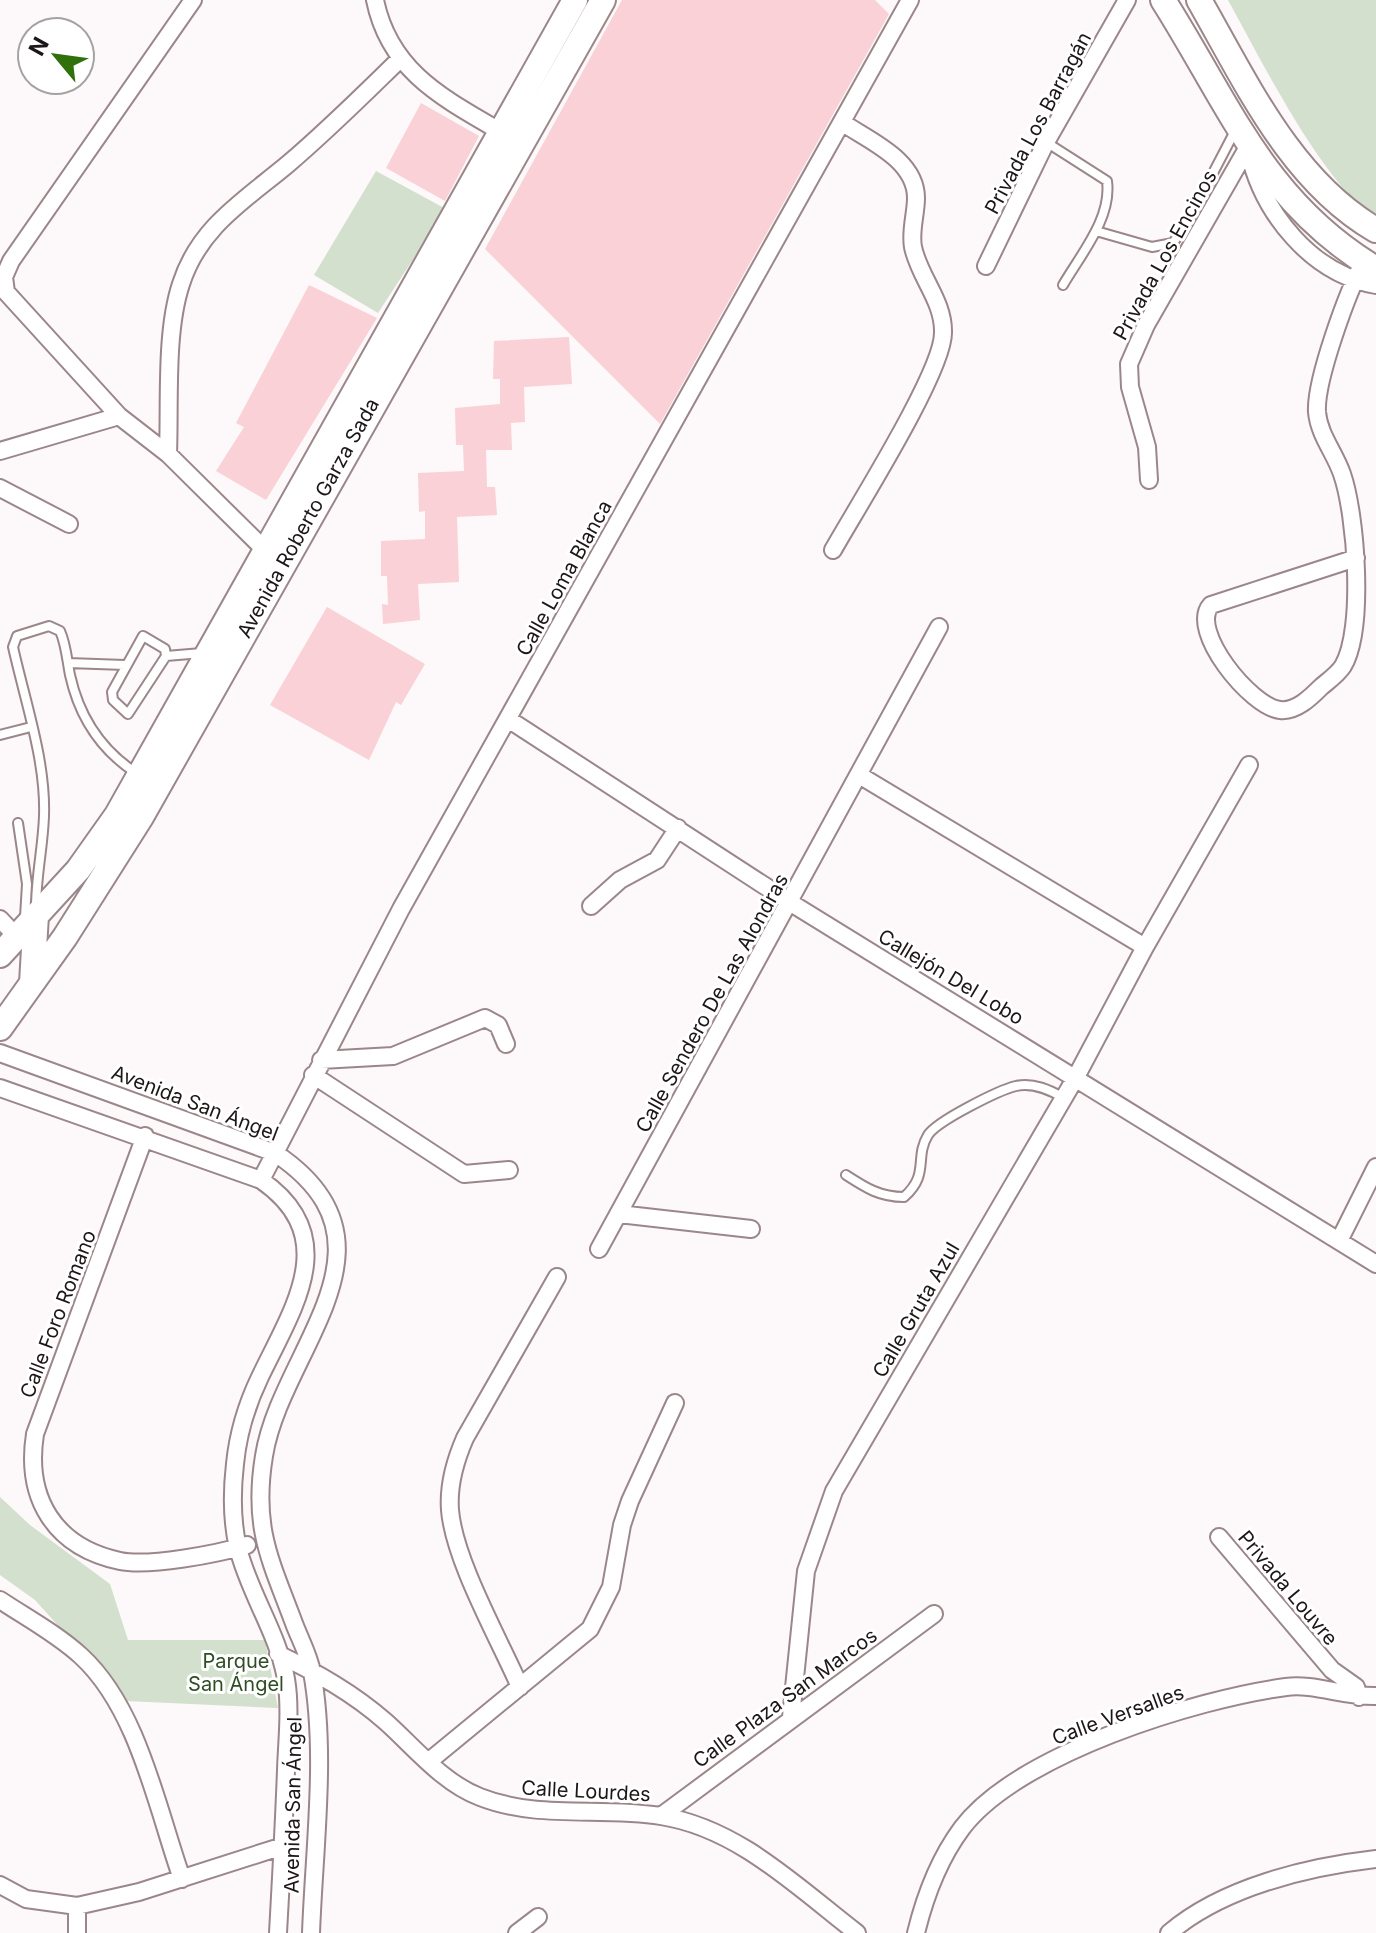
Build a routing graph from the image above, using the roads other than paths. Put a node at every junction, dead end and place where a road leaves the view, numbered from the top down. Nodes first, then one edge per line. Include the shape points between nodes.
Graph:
1 (193, 0) edge
2 (375, 0) edge
3 (575, 0) edge
4 (603, 0) edge
5 (910, 0) edge
6 (1127, 0) edge
7 (1163, 0) edge
8 (1205, 4) edge
9 (399, 60) junction
10 (843, 123) junction
11 (1242, 137) junction
12 (512, 139) junction
13 (1046, 142) junction
14 (1376, 230) edge
15 (1096, 231) junction
16 (986, 266) dead end
17 (1364, 271) edge
18 (1063, 285) dead end
19 (1376, 285) edge
20 (119, 416) junction
21 (0, 451) edge
22 (168, 454) junction
23 (1149, 480) dead end
24 (0, 488) edge
25 (69, 524) dead end
26 (833, 550) dead end
27 (266, 551) junction
28 (1356, 558) junction
29 (939, 627) dead end
30 (207, 653) junction
31 (166, 656) junction
32 (68, 663) junction
33 (125, 665) junction
34 (204, 705) junction
35 (508, 719) junction
36 (31, 727) junction
37 (0, 735) edge
38 (1249, 765) dead end
39 (859, 775) junction
40 (140, 776) junction
41 (18, 823) dead end
42 (678, 828) junction
43 (109, 866) junction
44 (791, 903) junction
45 (591, 906) dead end
46 (19, 925) edge
47 (1145, 947) junction
48 (0, 955) edge
49 (32, 983) junction
50 (0, 1028) edge
51 (506, 1044) dead end
52 (0, 1053) edge
53 (317, 1068) junction
54 (1076, 1077) junction
55 (0, 1088) edge
56 (1064, 1098) junction
57 (145, 1136) junction
58 (275, 1153) junction
59 (1376, 1167) edge
60 (509, 1170) dead end
61 (846, 1175) dead end
62 (261, 1180) junction
63 (619, 1214) junction
64 (751, 1229) dead end
65 (1339, 1241) junction
66 (599, 1249) dead end
67 (1376, 1264) edge
68 (557, 1277) dead end
69 (675, 1403) dead end
70 (1219, 1537) dead end
71 (263, 1541) junction
72 (238, 1548) junction
73 (0, 1600) edge
74 (934, 1614) dead end
75 (278, 1654) junction
76 (311, 1670) junction
77 (520, 1687) junction
78 (1376, 1696) edge
79 (1359, 1697) junction
80 (791, 1717) junction
81 (428, 1762) junction
82 (661, 1816) junction
83 (283, 1846) junction
84 (1376, 1859) edge
85 (182, 1879) junction
86 (0, 1885) edge
87 (77, 1906) junction
88 (538, 1917) dead end
89 (77, 1933) edge
90 (278, 1933) edge
91 (311, 1933) edge
92 (517, 1933) edge
93 (857, 1933) edge
94 (916, 1933) edge
95 (1169, 1933) edge

1 - 20 street via 4,277 6,292
2 - 9 street via 386,41
3 - 12 street, Avenida Roberto Garza Sada
4 - 12 street, Avenida Roberto Garza Sada
5 - 10 street, Calle Loma Blanca
6 - 13 street, Privada Los Barragán
7 - 11 street
8 - 14 street via 1288,146 1330,194
9 - 12 street
9 - 22 street via 286,165 224,213 189,262 175,317
10 - 26 street via 893,155 911,175 916,193 912,244 942,317 944,335 929,378
10 - 35 street, Calle Loma Blanca
11 - 15 lane via 1173,243 1152,247
11 - 17 street via 1288,196
11 - 23 street, Privada Los Encinos via 1129,364
12 - 27 street, Avenida Roberto Garza Sada
12 - 34 street, Avenida Roberto Garza Sada via 404,347
13 - 15 lane via 1107,181 1109,197
13 - 16 street, Privada Los Barragán
15 - 18 lane
17 - 19 street
17 - 28 street via 1317,399 1322,433 1342,472 1350,503
20 - 21 street
20 - 22 street
22 - 27 street
24 - 25 street
27 - 30 street, Avenida Roberto Garza Sada
28 - 28 street via 1349,651 1342,668 1293,709 1278,710 1258,700 1215,649 1205,611
29 - 39 street, Calle Sendero De Las Alondras
30 - 31 lane
30 - 40 street, Avenida Roberto Garza Sada
31 - 33 lane via 165,649 143,636
31 - 33 lane via 128,714 112,696
32 - 33 lane
32 - 36 lane via 57,628 21,634 14,641
32 - 40 lane via 91,729 107,752
34 - 40 street via 187,714 157,764
34 - 43 street, Avenida Roberto Garza Sada
35 - 42 street, Callejón Del Lobo
35 - 53 street, Calle Loma Blanca
36 - 37 lane
36 - 46 lane via 45,816
38 - 47 street, Calle Gruta Azul
39 - 44 street, Calle Sendero De Las Alondras
39 - 47 street
40 - 43 street via 140,796 115,836
40 - 46 street, Avenida Roberto Garza Sada via 99,843
41 - 46 lane via 27,884
42 - 44 street, Callejón Del Lobo
42 - 45 street via 657,860 620,880
43 - 49 street, Avenida Roberto Garza Sada
44 - 54 street, Callejón Del Lobo
44 - 63 street, Calle Sendero De Las Alondras
46 - 48 street, Avenida Roberto Garza Sada
46 - 49 street
47 - 54 street, Calle Gruta Azul
49 - 50 street, Avenida Roberto Garza Sada
51 - 53 street via 498,1025 485,1018 393,1056
52 - 58 street, Avenida San Ángel
53 - 58 street, Calle Loma Blanca
53 - 60 street via 464,1174
54 - 56 street, Calle Gruta Azul
54 - 65 street, Callejón Del Lobo
55 - 57 street, Avenida San Ángel
56 - 61 lane via 1033,1085 1016,1086 946,1120 928,1135 921,1176 904,1197 870,1191
56 - 80 street, Calle Gruta Azul via 834,1491 806,1571
57 - 62 street, Avenida San Ángel
57 - 72 street, Calle Foro Romano via 35,1434 30,1463 34,1490 46,1514 67,1535 95,1553 123,1561
58 - 62 street, Calle Loma Blanca
58 - 71 street, Avenida San Ángel via 321,1194 336,1254 323,1315 270,1429 261,1486
59 - 65 street
62 - 72 street, Avenida San Ángel via 295,1211 306,1259 294,1307 240,1430 234,1503
63 - 64 street
63 - 66 street, Calle Sendero De Las Alondras
65 - 67 street, Callejón Del Lobo
68 - 77 street via 465,1438 450,1490 456,1539
69 - 77 street via 630,1501 602,1610 575,1644
70 - 79 street, Privada Louvre via 1332,1670 1356,1687
71 - 72 street, Calle Foro Romano
71 - 76 street, Avenida San Ángel
72 - 75 street, Avenida San Ángel
73 - 85 street via 71,1648 107,1686 126,1716
74 - 80 street, Calle Plaza San Marcos
75 - 76 street, Calle Lourdes
75 - 83 street, Avenida San Ángel via 287,1699
76 - 81 street, Calle Lourdes via 384,1720
76 - 91 street, Avenida San Ángel via 317,1760
77 - 81 street
78 - 79 street, Calle Versalles
79 - 94 street, Calle Versalles via 1289,1686 1188,1709 1059,1756 1014,1784 963,1827 928,1890
80 - 82 street, Calle Plaza San Marcos
81 - 82 street, Calle Lourdes via 461,1789 518,1809
82 - 93 street, Calle Lourdes via 726,1836
83 - 85 street
83 - 90 street, Avenida San Ángel
84 - 95 street via 1267,1883 1221,1900
85 - 87 street
86 - 87 street via 26,1899
87 - 89 street
88 - 92 street

